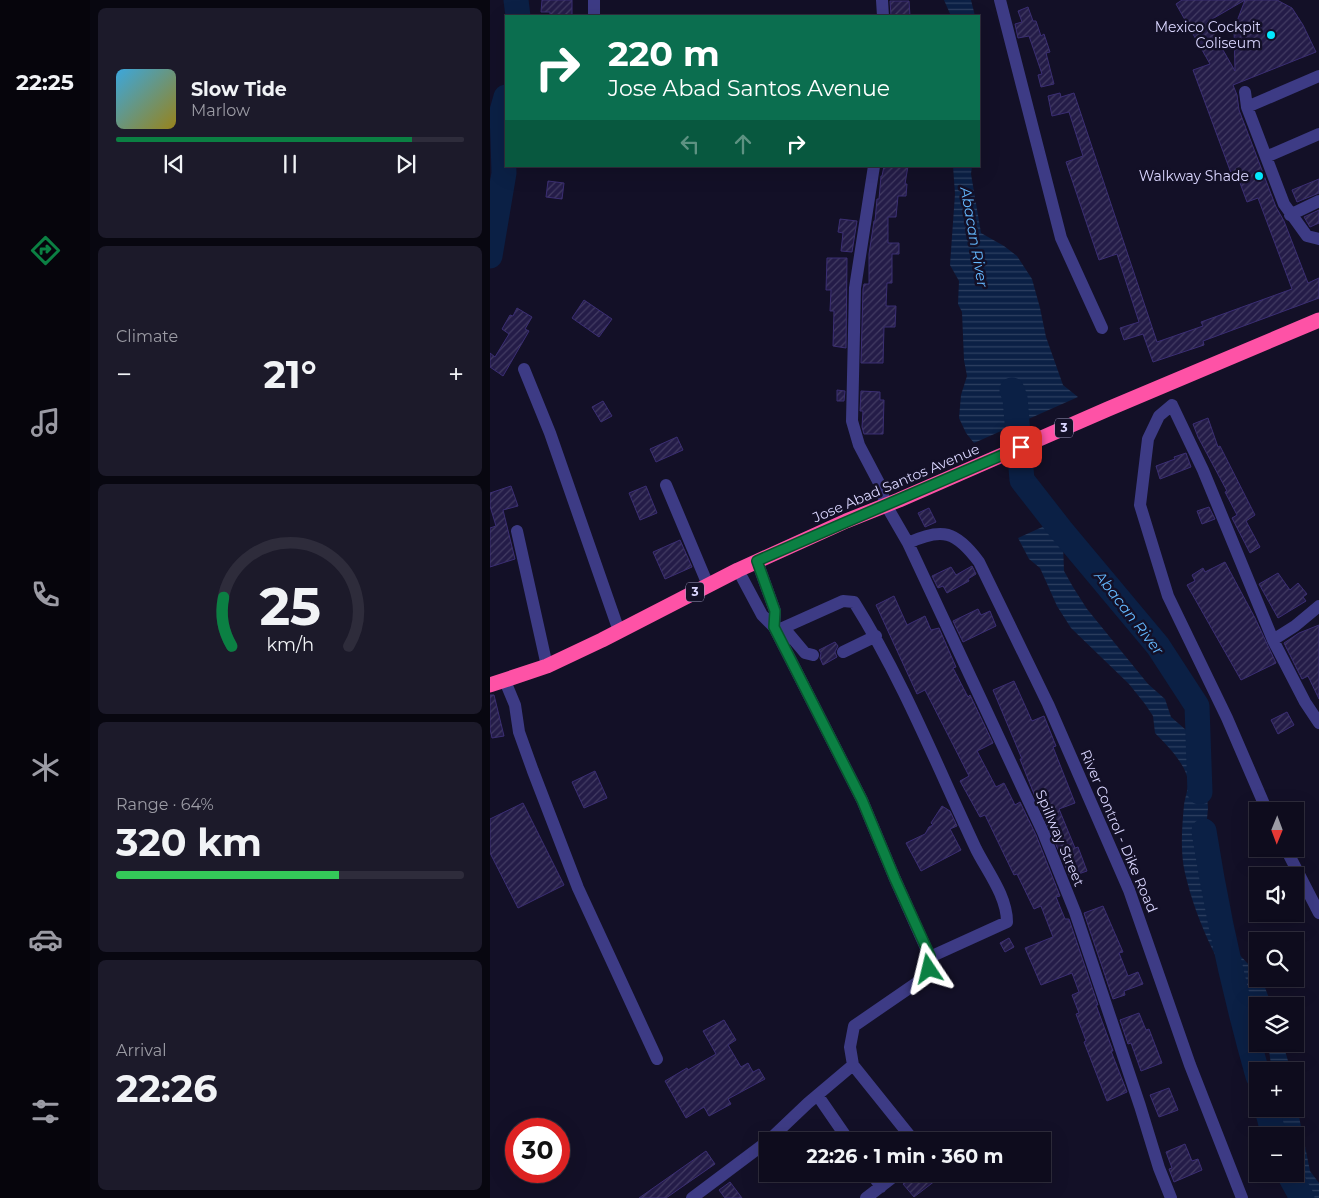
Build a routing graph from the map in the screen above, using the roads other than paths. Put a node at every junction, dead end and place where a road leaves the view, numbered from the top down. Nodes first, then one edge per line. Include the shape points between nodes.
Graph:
1 (594, 0) edge
2 (882, 0) edge
3 (1000, 0) edge
4 (594, 15) edge
5 (883, 15) edge
6 (1319, 76) edge
7 (1245, 92) dead end
8 (1248, 107) junction
9 (1319, 134) edge
10 (1266, 157) junction
11 (874, 167) edge
12 (1319, 202) edge
13 (1290, 215) junction
14 (1317, 238) edge
15 (1319, 320) edge
16 (1102, 328) dead end
17 (524, 369) dead end
18 (666, 484) dead end
19 (892, 502) junction
20 (518, 531) dead end
21 (908, 543) junction
22 (757, 561) junction
23 (738, 570) junction
24 (708, 586) junction
25 (1319, 606) edge
26 (778, 629) junction
27 (619, 631) junction
28 (876, 636) junction
29 (1274, 640) junction
30 (843, 652) dead end
31 (813, 655) dead end
32 (547, 666) junction
33 (505, 680) junction
34 (490, 685) edge
35 (1319, 723) edge
36 (1263, 802) edge
37 (1291, 858) edge
38 (1319, 913) edge
39 (930, 956) junction
40 (657, 1059) dead end
41 (853, 1065) junction
42 (818, 1096) junction
43 (777, 1132) edge
44 (843, 1132) edge
45 (907, 1132) edge
46 (759, 1148) edge
47 (878, 1182) edge
48 (887, 1182) edge
49 (881, 1187) junction
50 (692, 1198) edge
51 (866, 1198) edge
52 (1171, 1198) edge
53 (1242, 1198) edge

1 - 4 street
2 - 5 street
3 - 16 street via 1061,238
6 - 8 street
7 - 8 street
8 - 10 street
9 - 10 street
10 - 13 street
11 - 19 street, Spillway Street via 855,288 852,421 859,445
12 - 13 street
13 - 14 street via 1308,236
15 - 19 highway, Jose Abad Santos Avenue / 3
17 - 27 street via 550,432
18 - 24 street
19 - 21 street, Spillway Street
19 - 22 highway, Jose Abad Santos Avenue / 3
20 - 32 street
21 - 52 street, Spillway Street via 1043,832 1075,912
21 - 53 street, River Control - Dike Road via 937,533 949,535 969,548 979,562 1048,704 1129,890 1190,1065
22 - 23 highway, Jose Abad Santos Avenue / 3
22 - 26 street
23 - 24 highway, Jose Abad Santos Avenue / 3
23 - 26 street via 762,615
24 - 27 highway, Jose Abad Santos Avenue / 3
25 - 29 street
26 - 28 street via 843,602 854,602
26 - 31 street via 806,653
26 - 39 street via 862,800
27 - 32 highway, Jose Abad Santos Avenue / 3
28 - 30 street
28 - 39 street via 1007,913 1007,922
29 - 35 street
29 - 36 street via 1203,470 1172,406 1159,416 1148,439 1140,505 1168,596
32 - 33 highway, Jose Abad Santos Avenue / 3
33 - 34 highway, Jose Abad Santos Avenue / 3
33 - 40 street via 532,770 578,888
37 - 38 street
39 - 41 street via 929,969 918,982 854,1026 850,1047
41 - 42 street
41 - 45 street
42 - 43 street
42 - 44 street
46 - 50 street
47 - 49 street
48 - 49 street
49 - 51 street

